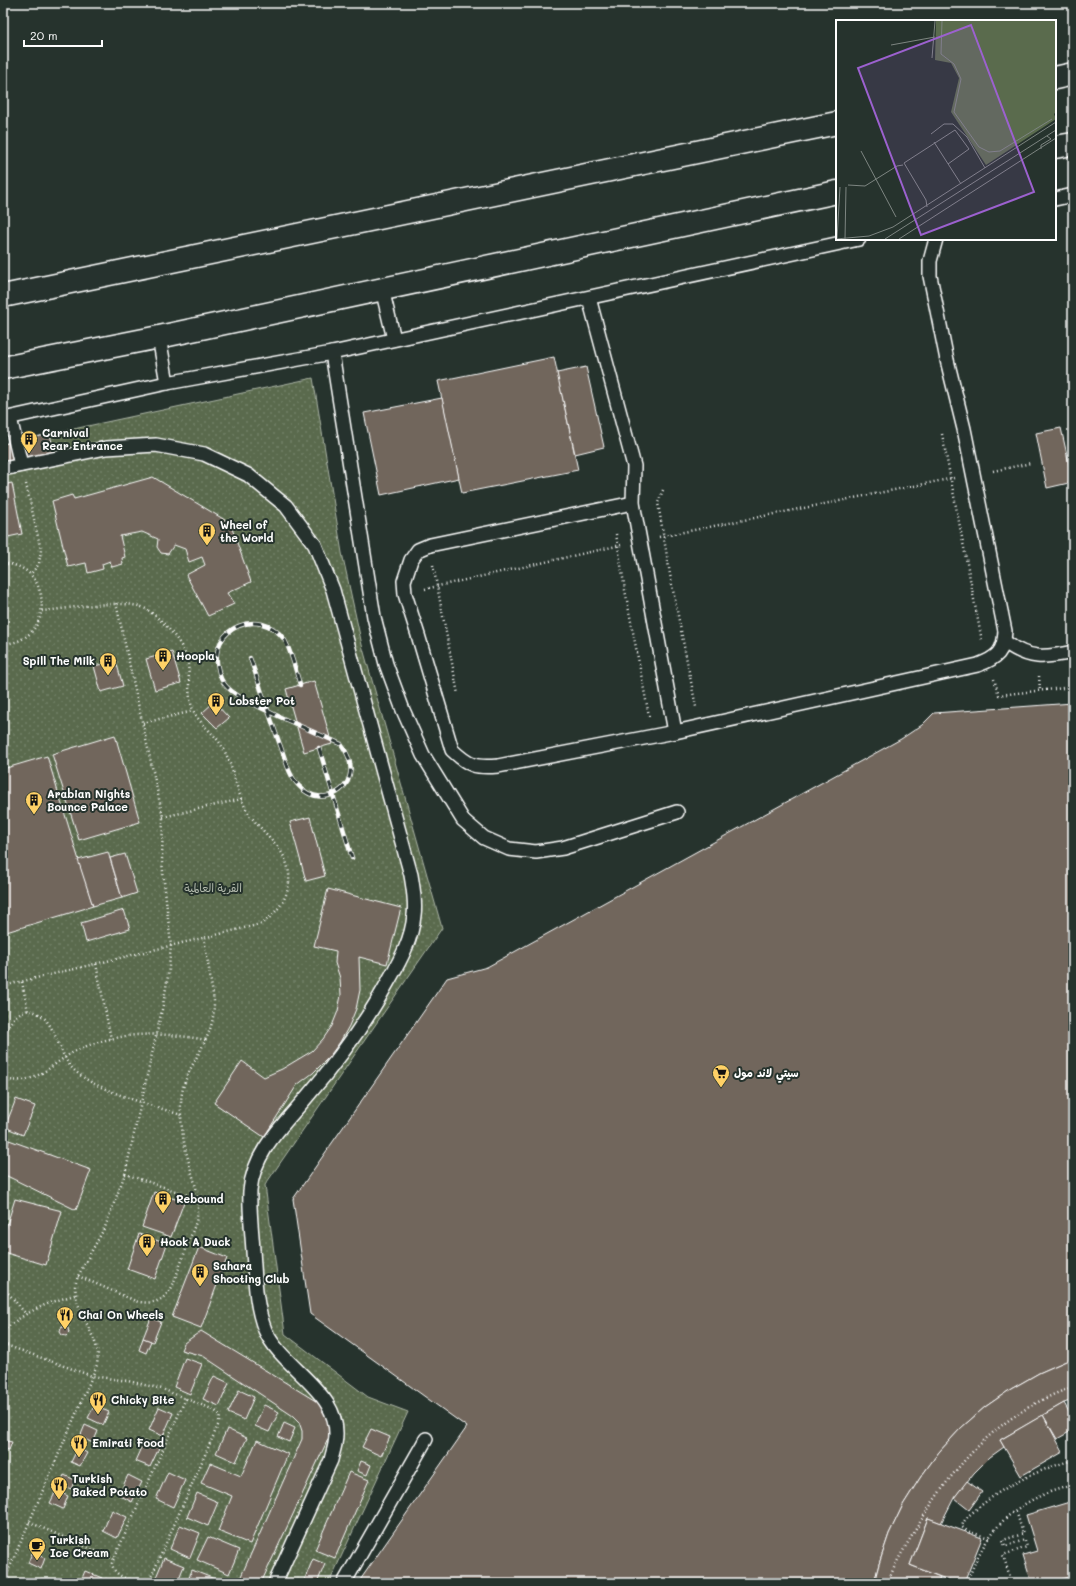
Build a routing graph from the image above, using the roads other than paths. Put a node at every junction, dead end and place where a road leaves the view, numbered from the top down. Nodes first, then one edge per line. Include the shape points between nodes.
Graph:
1 (1073, 74) edge
2 (1056, 78) edge
3 (836, 123) edge
4 (1073, 144) edge
5 (1056, 147) edge
6 (836, 192) edge
7 (1073, 195) edge
8 (1056, 198) edge
9 (854, 240) edge
10 (936, 240) edge
11 (382, 289) junction
12 (3, 296) edge
13 (589, 298) junction
14 (159, 337) junction
15 (394, 339) junction
16 (332, 353) junction
17 (3, 368) edge
18 (167, 383) junction
19 (7, 418) edge
20 (21, 465) junction
21 (3, 469) edge
22 (633, 502) junction
23 (1005, 642) junction
24 (1073, 652) edge
25 (675, 732) junction
26 (677, 812) dead end
27 (426, 1439) dead end
28 (275, 1583) edge
29 (344, 1583) edge

1 - 2 street
3 - 12 street
4 - 5 street
6 - 11 street
7 - 8 lane
9 - 13 lane
10 - 23 lane via 930,261 930,276 974,474
11 - 14 street
11 - 15 lane
13 - 15 lane
13 - 22 lane via 634,466
14 - 17 street
14 - 18 lane
15 - 16 lane
16 - 18 lane
16 - 26 lane via 374,617 386,664 423,755 463,820 484,838 509,849 536,852 563,848
18 - 19 lane
19 - 20 lane
20 - 21 lane
20 - 28 lane via 106,448 156,445 204,454 248,475 286,506 315,545 334,590 411,875 415,914 404,952 378,1000 348,1046 268,1142 254,1172 250,1189 257,1298 265,1330 274,1345 322,1396 331,1410 336,1427 336,1444 330,1460
22 - 25 lane
22 - 25 lane via 430,545 418,550 411,560 404,581 405,594 452,750 464,762 481,768 498,766
23 - 24 lane via 1016,650 1037,656
23 - 25 lane via 995,658 978,665
27 - 29 lane

